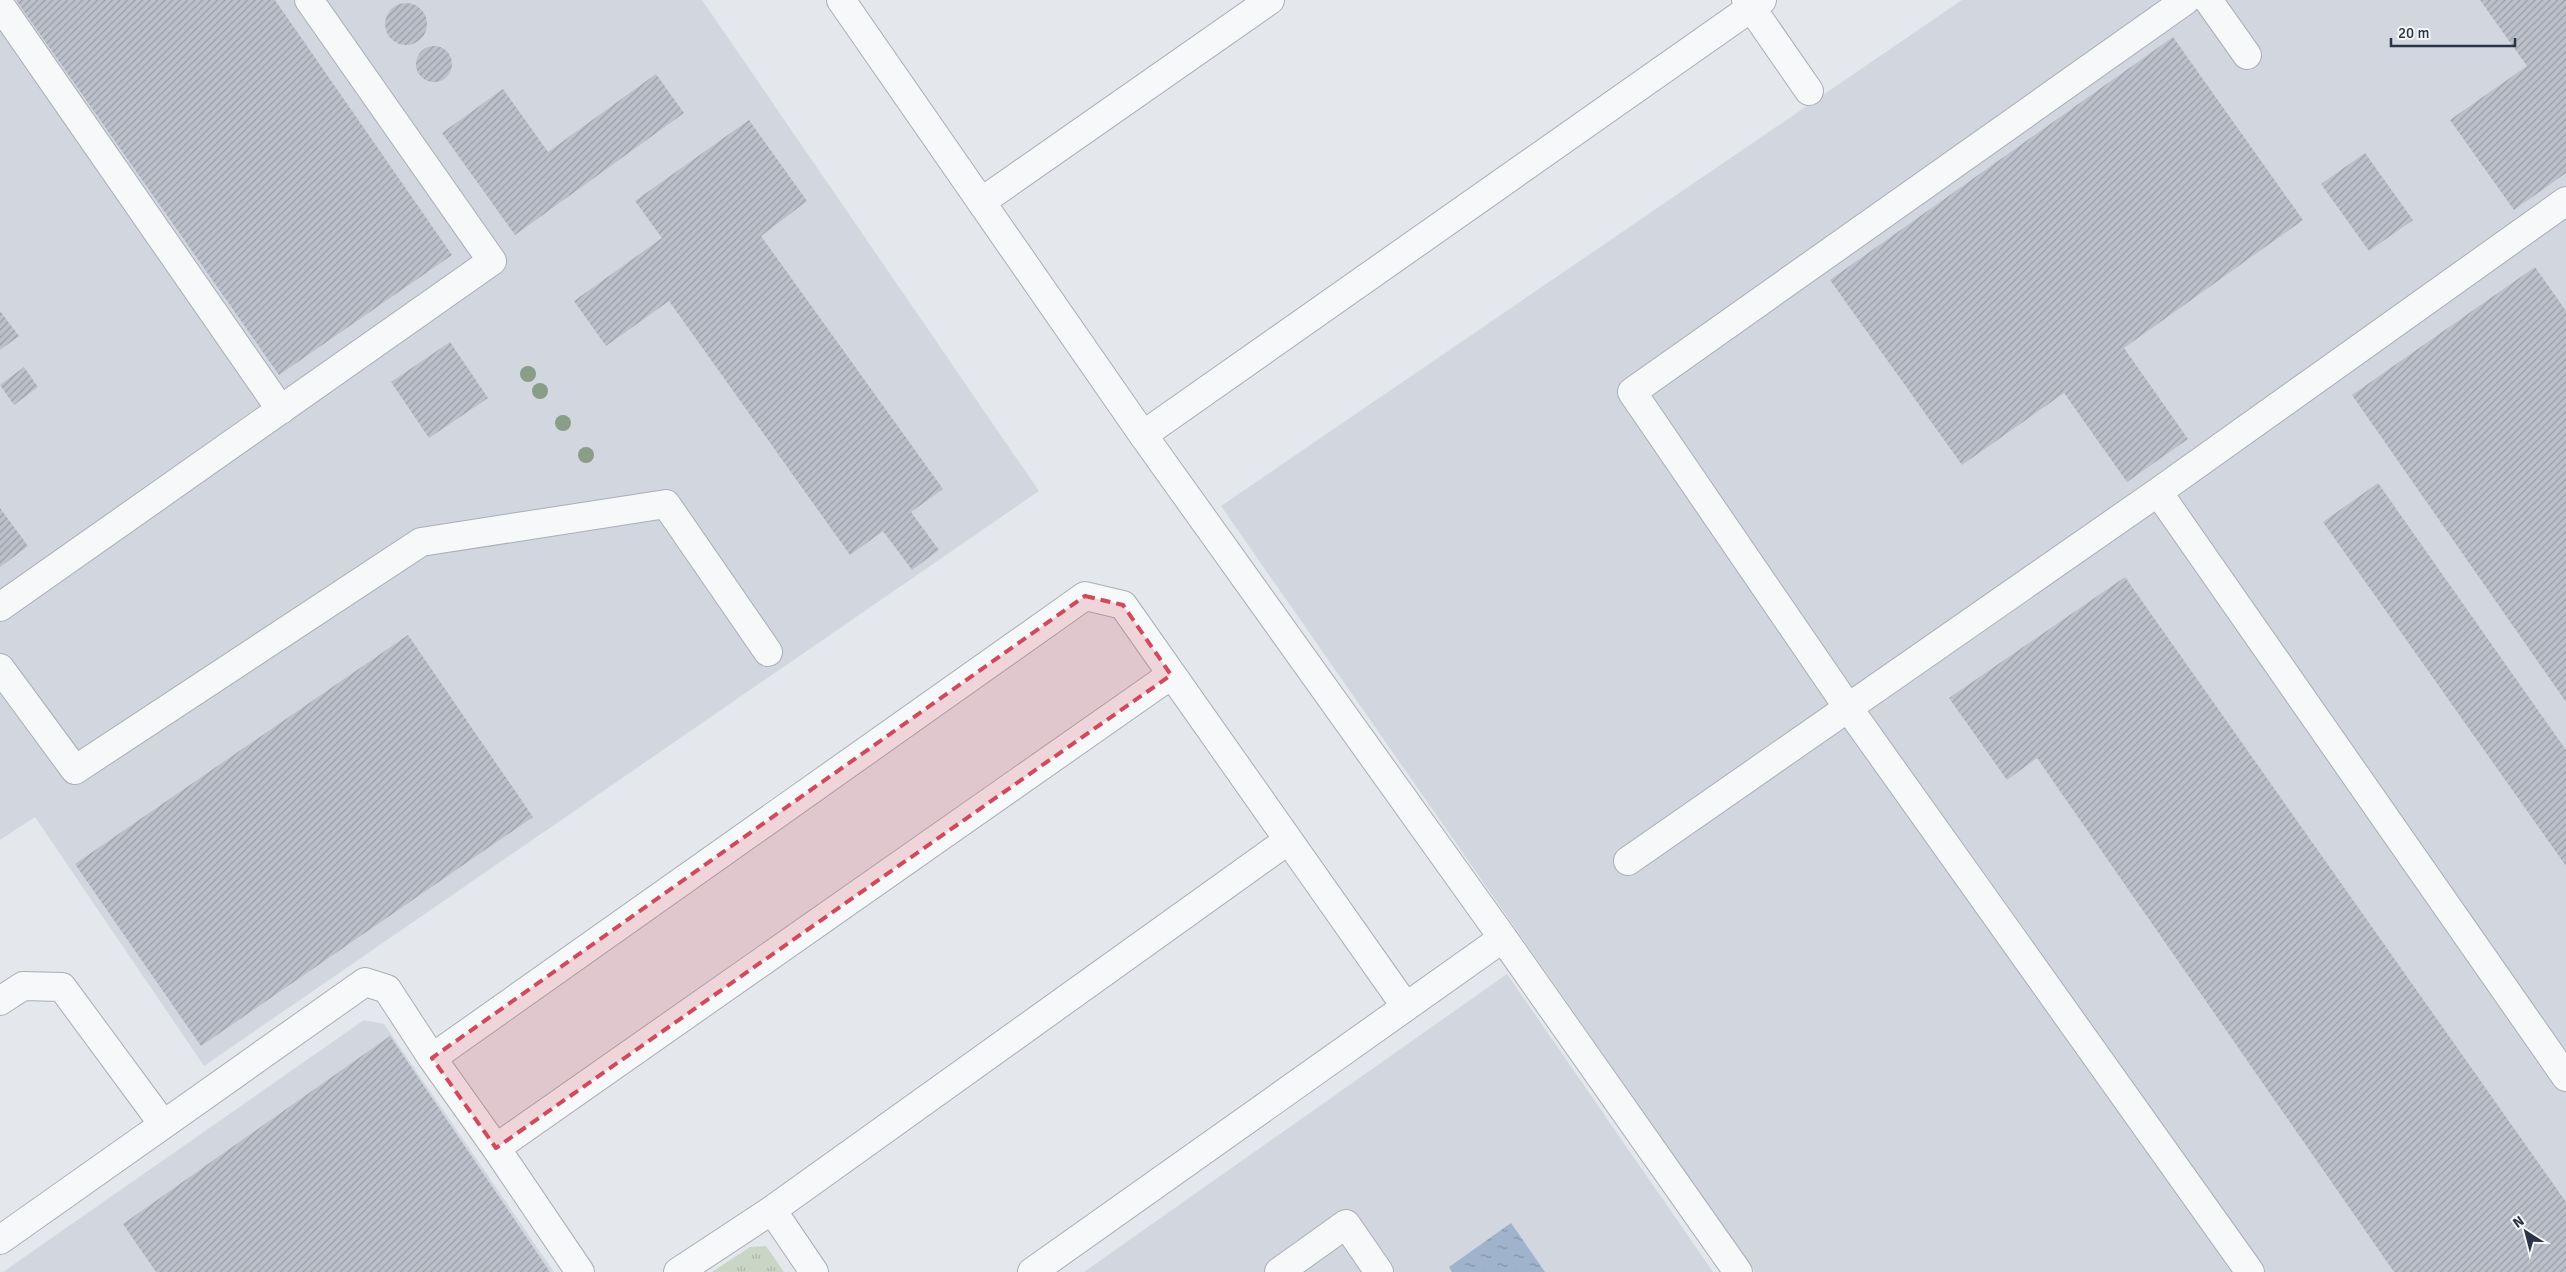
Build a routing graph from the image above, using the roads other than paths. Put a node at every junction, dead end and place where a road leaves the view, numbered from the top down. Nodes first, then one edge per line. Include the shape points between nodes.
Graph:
1 (309, 0) edge
2 (1270, 0) edge
3 (2186, 0) edge
4 (2208, 0) edge
5 (1753, 3) edge
6 (851, 4) edge
7 (0, 5) edge
8 (2247, 55) dead end
9 (1810, 91) dead end
10 (2566, 201) edge
11 (981, 202) junction
12 (281, 410) junction
13 (1143, 435) junction
14 (2158, 492) junction
15 (0, 608) edge
16 (768, 652) dead end
17 (0, 668) edge
18 (1171, 675) junction
19 (1849, 709) junction
20 (1288, 841) junction
21 (1628, 862) dead end
22 (1493, 944) junction
23 (0, 1001) edge
24 (1406, 1007) junction
25 (432, 1058) junction
26 (2566, 1077) edge
27 (163, 1124) junction
28 (496, 1148) junction
29 (772, 1210) junction
30 (0, 1240) edge
31 (580, 1272) edge
32 (678, 1272) edge
33 (814, 1272) edge
34 (1032, 1272) edge
35 (1279, 1272) edge
36 (1379, 1272) edge
37 (1738, 1272) edge
38 (2250, 1272) edge

1 - 12 street via 492,261
2 - 11 street
3 - 19 street via 1632,392
4 - 8 street
5 - 9 street
5 - 13 street
6 - 11 street
7 - 12 street
10 - 14 street
11 - 13 street
12 - 15 street
13 - 22 street
14 - 19 street
14 - 26 street
16 - 17 street via 666,504 421,542 75,770
18 - 20 street
18 - 25 street via 1123,605 1085,596
18 - 28 street
19 - 21 street
19 - 38 street
20 - 24 street
20 - 29 street
22 - 24 street
22 - 37 street
23 - 27 street via 23,986 62,987
24 - 34 street
25 - 27 street via 387,989 365,982
25 - 28 street
27 - 30 street
28 - 31 street
29 - 32 street
29 - 33 street
35 - 36 street via 1346,1224

